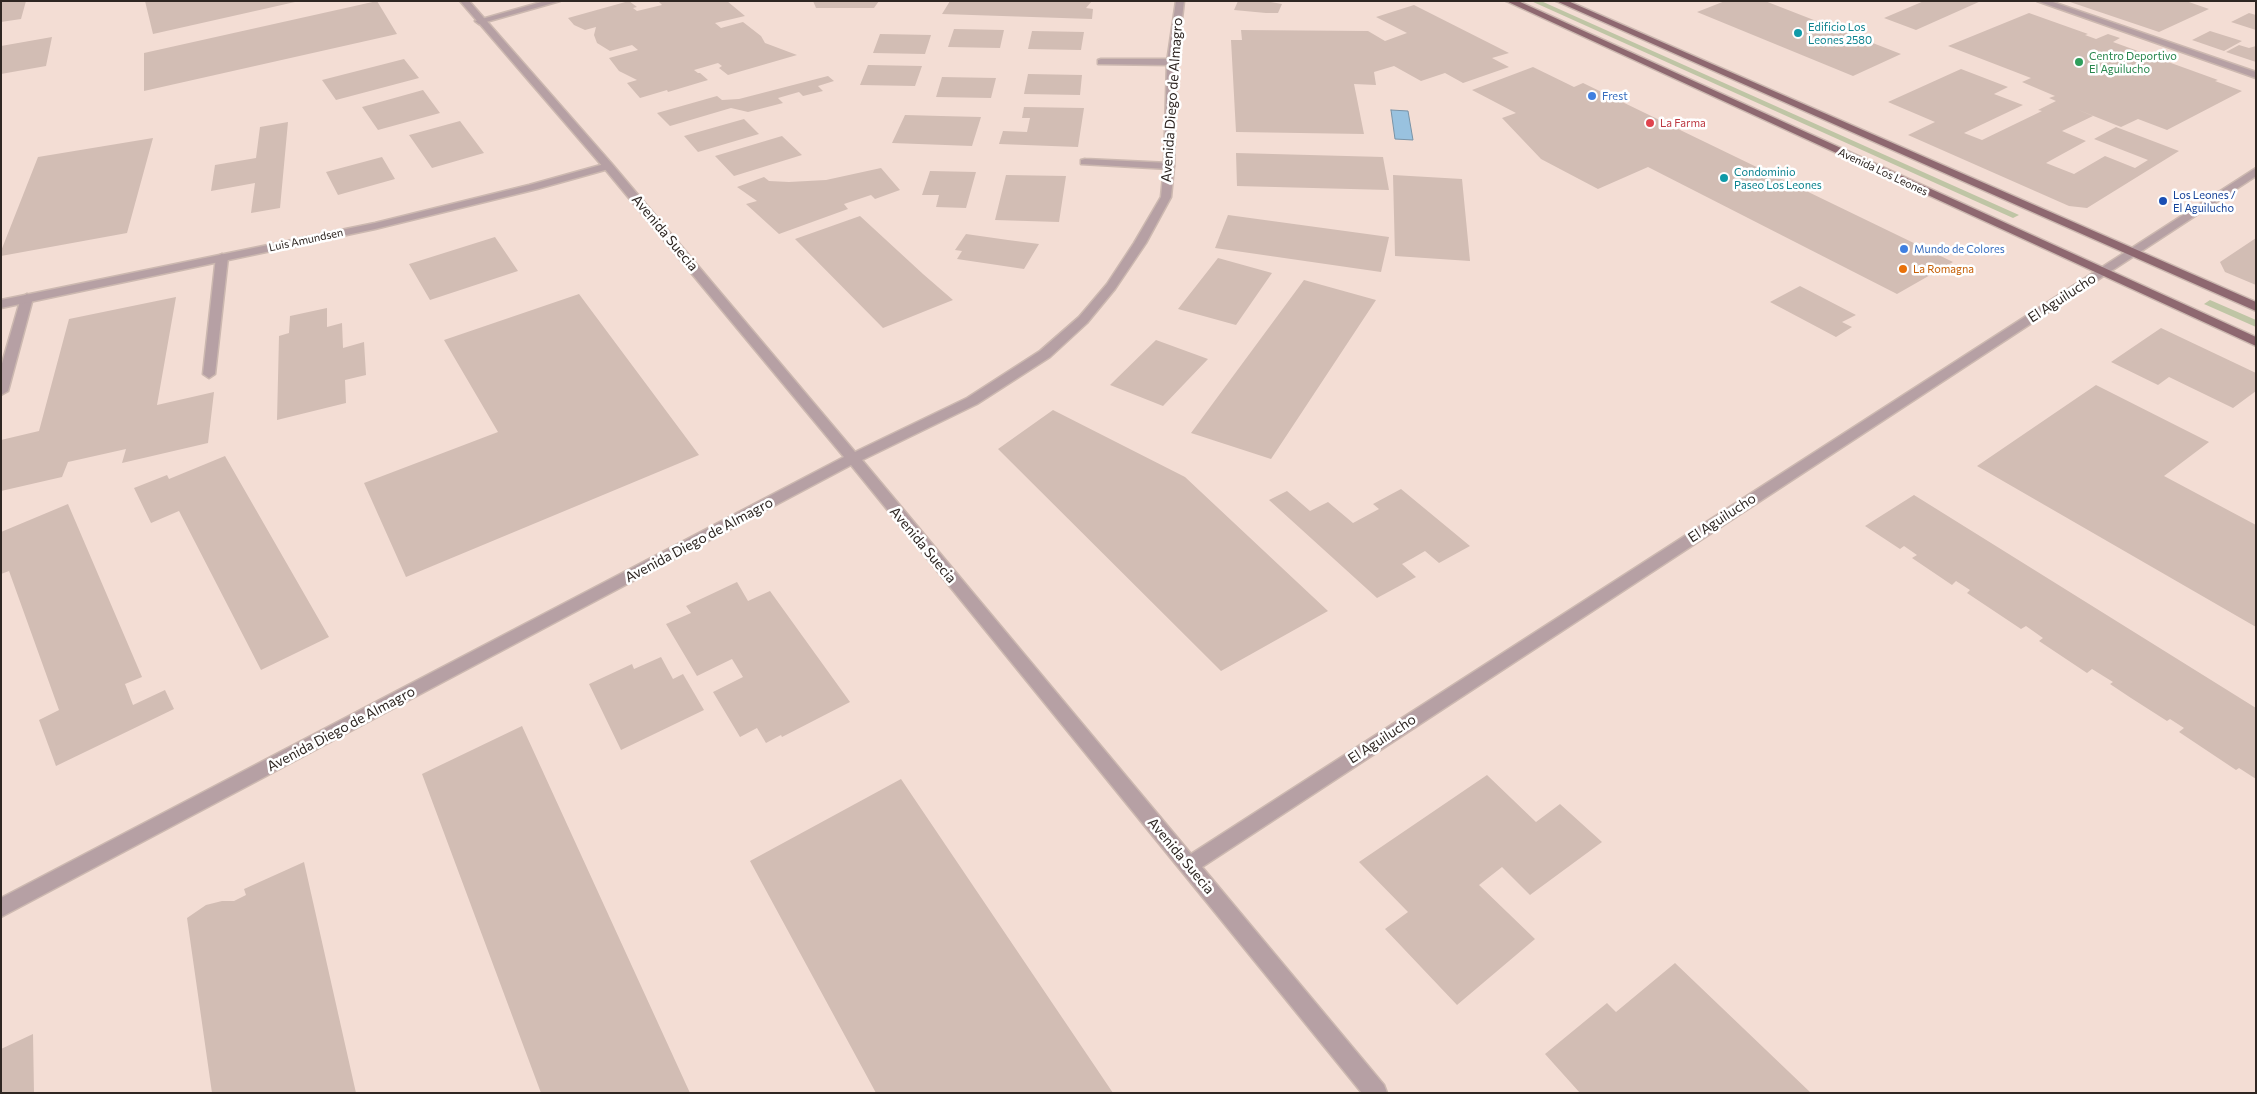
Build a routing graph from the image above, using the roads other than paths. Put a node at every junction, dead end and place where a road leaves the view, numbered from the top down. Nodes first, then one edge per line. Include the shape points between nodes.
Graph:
1 (464, 1) edge
2 (556, 1) edge
3 (1180, 1) edge
4 (1510, 1) edge
5 (1560, 1) edge
6 (2041, 1) edge
7 (479, 21) junction
8 (1101, 62) dead end
9 (1172, 62) junction
10 (2256, 75) edge
11 (1084, 162) dead end
12 (608, 166) junction
13 (1169, 166) junction
14 (2256, 171) edge
15 (2132, 252) junction
16 (222, 257) junction
17 (2102, 272) junction
18 (27, 298) junction
19 (1, 304) edge
20 (2256, 306) edge
21 (2256, 342) edge
22 (209, 374) dead end
23 (1, 391) edge
24 (852, 459) junction
25 (1188, 866) junction
26 (1, 908) edge
27 (1376, 1093) edge

1 - 7 street, Avenida Suecia
2 - 7 street
3 - 9 street, Avenida Diego de Almagro
4 - 17 main road, Avenida Los Leones
5 - 15 main road, Avenida Los Leones
6 - 10 street
7 - 12 street, Avenida Suecia
8 - 9 street
9 - 13 street, Avenida Diego de Almagro
11 - 13 street
12 - 16 street, Luis Amundsen via 375,226
12 - 24 street, Avenida Suecia
13 - 24 street, Avenida Diego de Almagro via 1166,198 1111,286 1083,320 1045,354 972,402
14 - 15 street, El Aguilucho
15 - 17 street, El Aguilucho
15 - 20 main road, Avenida Los Leones
16 - 18 street, Luis Amundsen
16 - 22 street
17 - 21 main road, Avenida Los Leones
17 - 25 street, El Aguilucho
18 - 19 street, Luis Amundsen
18 - 23 street
24 - 25 street, Avenida Suecia
24 - 26 street, Avenida Diego de Almagro
25 - 27 street, Avenida Suecia

